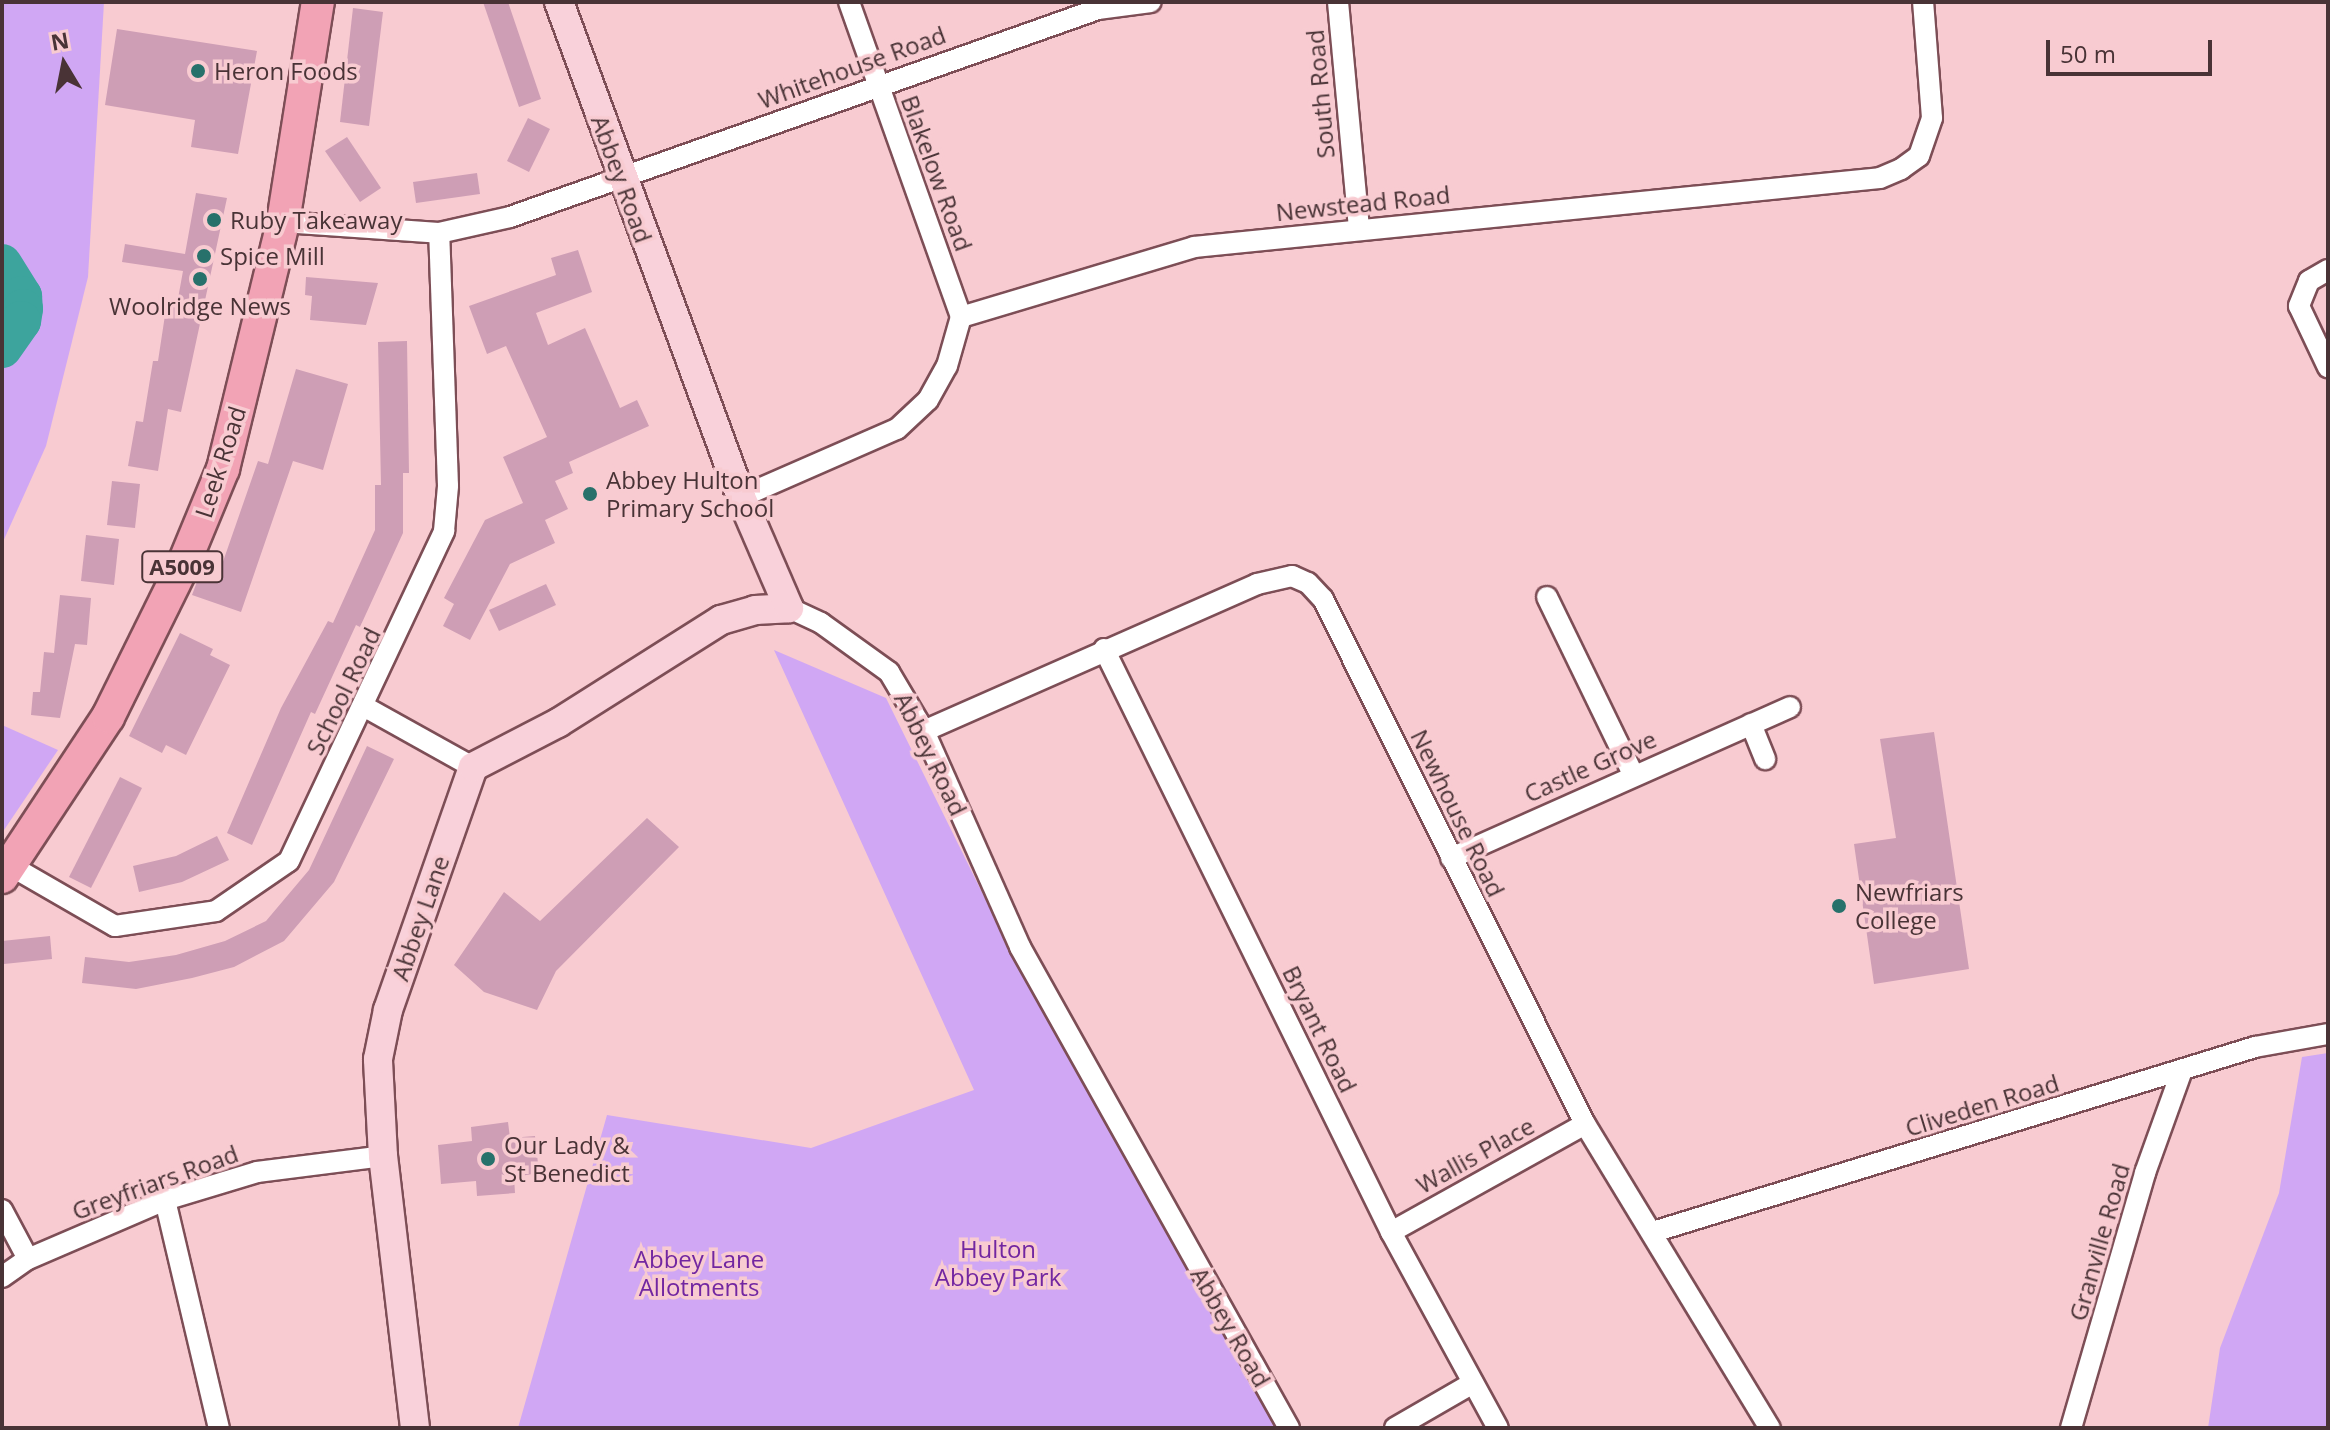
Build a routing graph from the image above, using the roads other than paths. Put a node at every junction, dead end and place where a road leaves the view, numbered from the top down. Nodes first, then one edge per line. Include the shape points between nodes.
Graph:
1 (318, 2) edge
2 (559, 2) edge
3 (849, 2) edge
4 (1151, 2) edge
5 (1338, 2) edge
6 (1923, 2) edge
7 (878, 87) junction
8 (621, 178) junction
9 (283, 222) junction
10 (1359, 229) junction
11 (439, 233) junction
12 (2328, 270) edge
13 (961, 317) junction
14 (2328, 367) edge
15 (741, 497) junction
16 (1547, 597) dead end
17 (789, 608) junction
18 (1104, 649) junction
19 (365, 707) junction
20 (1790, 707) dead end
21 (1751, 724) junction
22 (924, 731) junction
23 (1765, 759) dead end
24 (473, 767) junction
25 (1633, 774) junction
26 (1451, 858) junction
27 (7, 872) edge
28 (2328, 1034) edge
29 (2181, 1073) junction
30 (1585, 1124) junction
31 (383, 1156) junction
32 (165, 1200) junction
33 (2, 1210) edge
34 (1391, 1232) junction
35 (1653, 1232) junction
36 (28, 1259) junction
37 (2, 1277) edge
38 (1473, 1383) junction
39 (219, 1428) edge
40 (415, 1428) edge
41 (1289, 1428) edge
42 (1395, 1428) edge
43 (1498, 1428) edge
44 (1770, 1428) edge
45 (2071, 1428) edge

1 - 9 main road, Leek Road / A5009
2 - 8 street, Abbey Road
3 - 7 street, Blakelow Road
4 - 7 street, Whitehouse Road via 1098,9
5 - 10 street, South Road
6 - 10 street, Newstead Road via 1932,118 1919,156 1880,178
7 - 8 street, Whitehouse Road
7 - 13 street, Blakelow Road
8 - 11 street via 510,217
8 - 15 street, Abbey Road
9 - 11 street
9 - 27 main road, Leek Road / A5009 via 223,469 184,563 108,717
10 - 13 street, Newstead Road via 1194,247
11 - 19 street, School Road via 448,486 444,531
12 - 14 street via 2309,281 2299,306
13 - 15 street via 947,366 928,400 897,429
15 - 17 street, Abbey Road
16 - 25 street
17 - 22 street, Abbey Road via 821,623 889,672
17 - 24 street via 721,620 558,723
18 - 22 street, Newhouse Road
18 - 26 street, Newhouse Road via 1275,578 1292,576 1308,583 1323,599
18 - 34 street, Bryant Road
19 - 24 street
19 - 27 street, School Road via 289,861 216,911 115,926
20 - 21 street, Castle Grove
21 - 23 street
21 - 25 street, Castle Grove
22 - 41 street, Abbey Road via 1020,947
24 - 31 street, Abbey Lane via 388,1010 378,1059
25 - 26 street, Castle Grove
26 - 30 street, Newhouse Road
28 - 29 street, Cliveden Road via 2255,1047
29 - 35 street, Cliveden Road
29 - 45 street, Granville Road via 2145,1173
30 - 34 street, Wallis Place
30 - 35 street, Newhouse Road
31 - 32 street, Greyfriars Road via 257,1172
31 - 40 street, Abbey Lane
32 - 36 street, Greyfriars Road
32 - 39 street
33 - 36 street
34 - 38 street, Bryant Road
35 - 44 street, Newhouse Road
36 - 37 street, Greyfriars Road
38 - 42 street
38 - 43 street, Bryant Road

